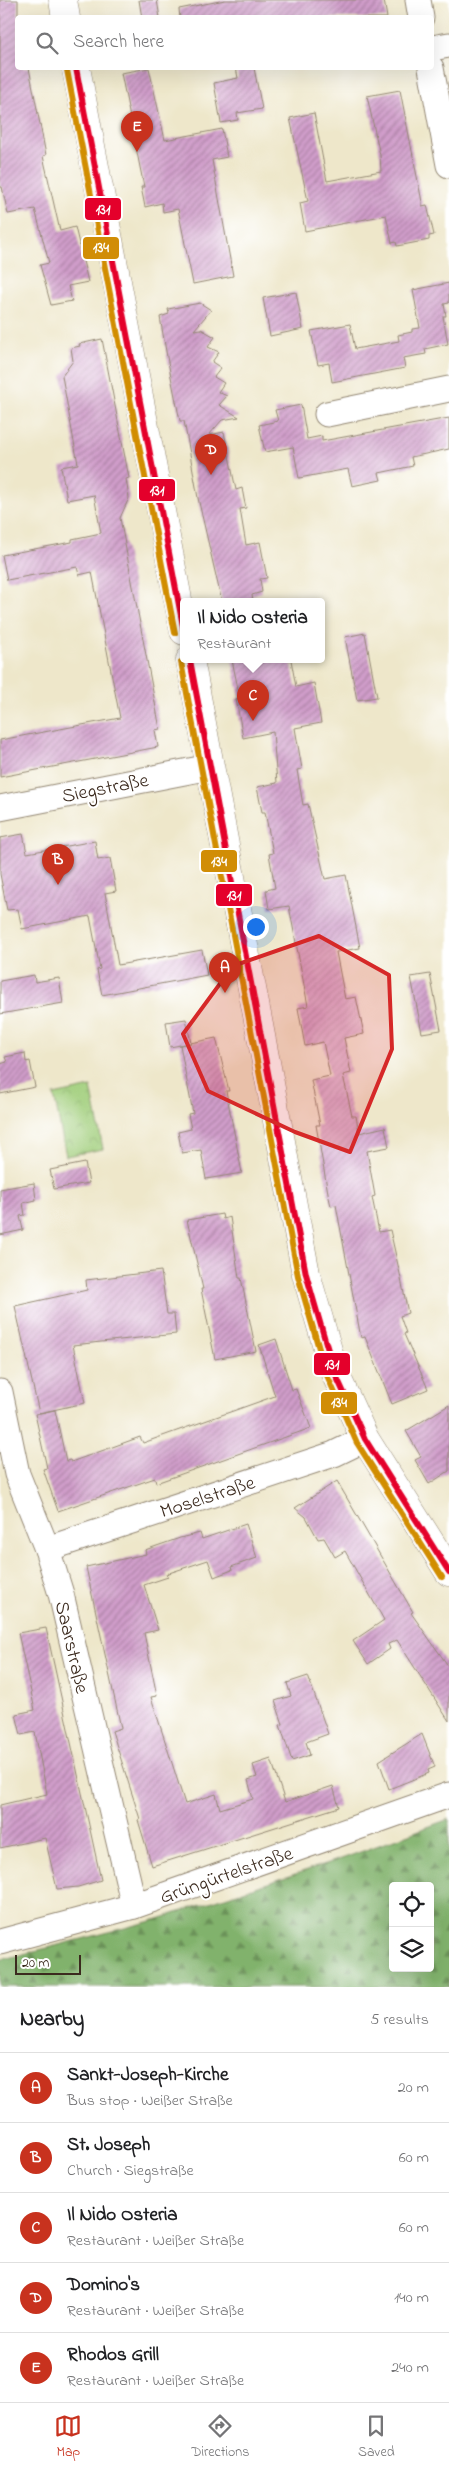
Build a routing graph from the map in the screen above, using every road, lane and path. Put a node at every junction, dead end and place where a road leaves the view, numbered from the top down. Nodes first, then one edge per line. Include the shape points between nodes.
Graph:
1 (63, 0) edge
2 (418, 0) edge
3 (66, 15) edge
4 (420, 15) edge
5 (449, 45) edge
6 (434, 48) edge
7 (76, 70) edge
8 (431, 70) edge
9 (449, 165) edge
10 (449, 390) edge
11 (327, 414) dead end
12 (180, 610) edge
13 (191, 663) edge
14 (210, 767) junction
15 (0, 808) edge
16 (0, 1392) edge
17 (365, 1439) junction
18 (47, 1549) junction
19 (449, 1572) edge
20 (449, 1795) edge
21 (134, 1906) junction
22 (0, 1942) edge

1 - 3 street
2 - 4 street
5 - 6 street
7 - 12 street
8 - 9 street
10 - 11 street
13 - 14 street
14 - 15 street, Siegstraße
14 - 17 street via 306,1274 334,1371
16 - 18 street, Saarstraße via 17,1474
17 - 18 street, Moselstraße via 334,1454
17 - 19 street
18 - 21 street, Saarstraße via 61,1594
20 - 21 street, Grüngürtelstraße
21 - 22 street, Grüngürtelstraße

